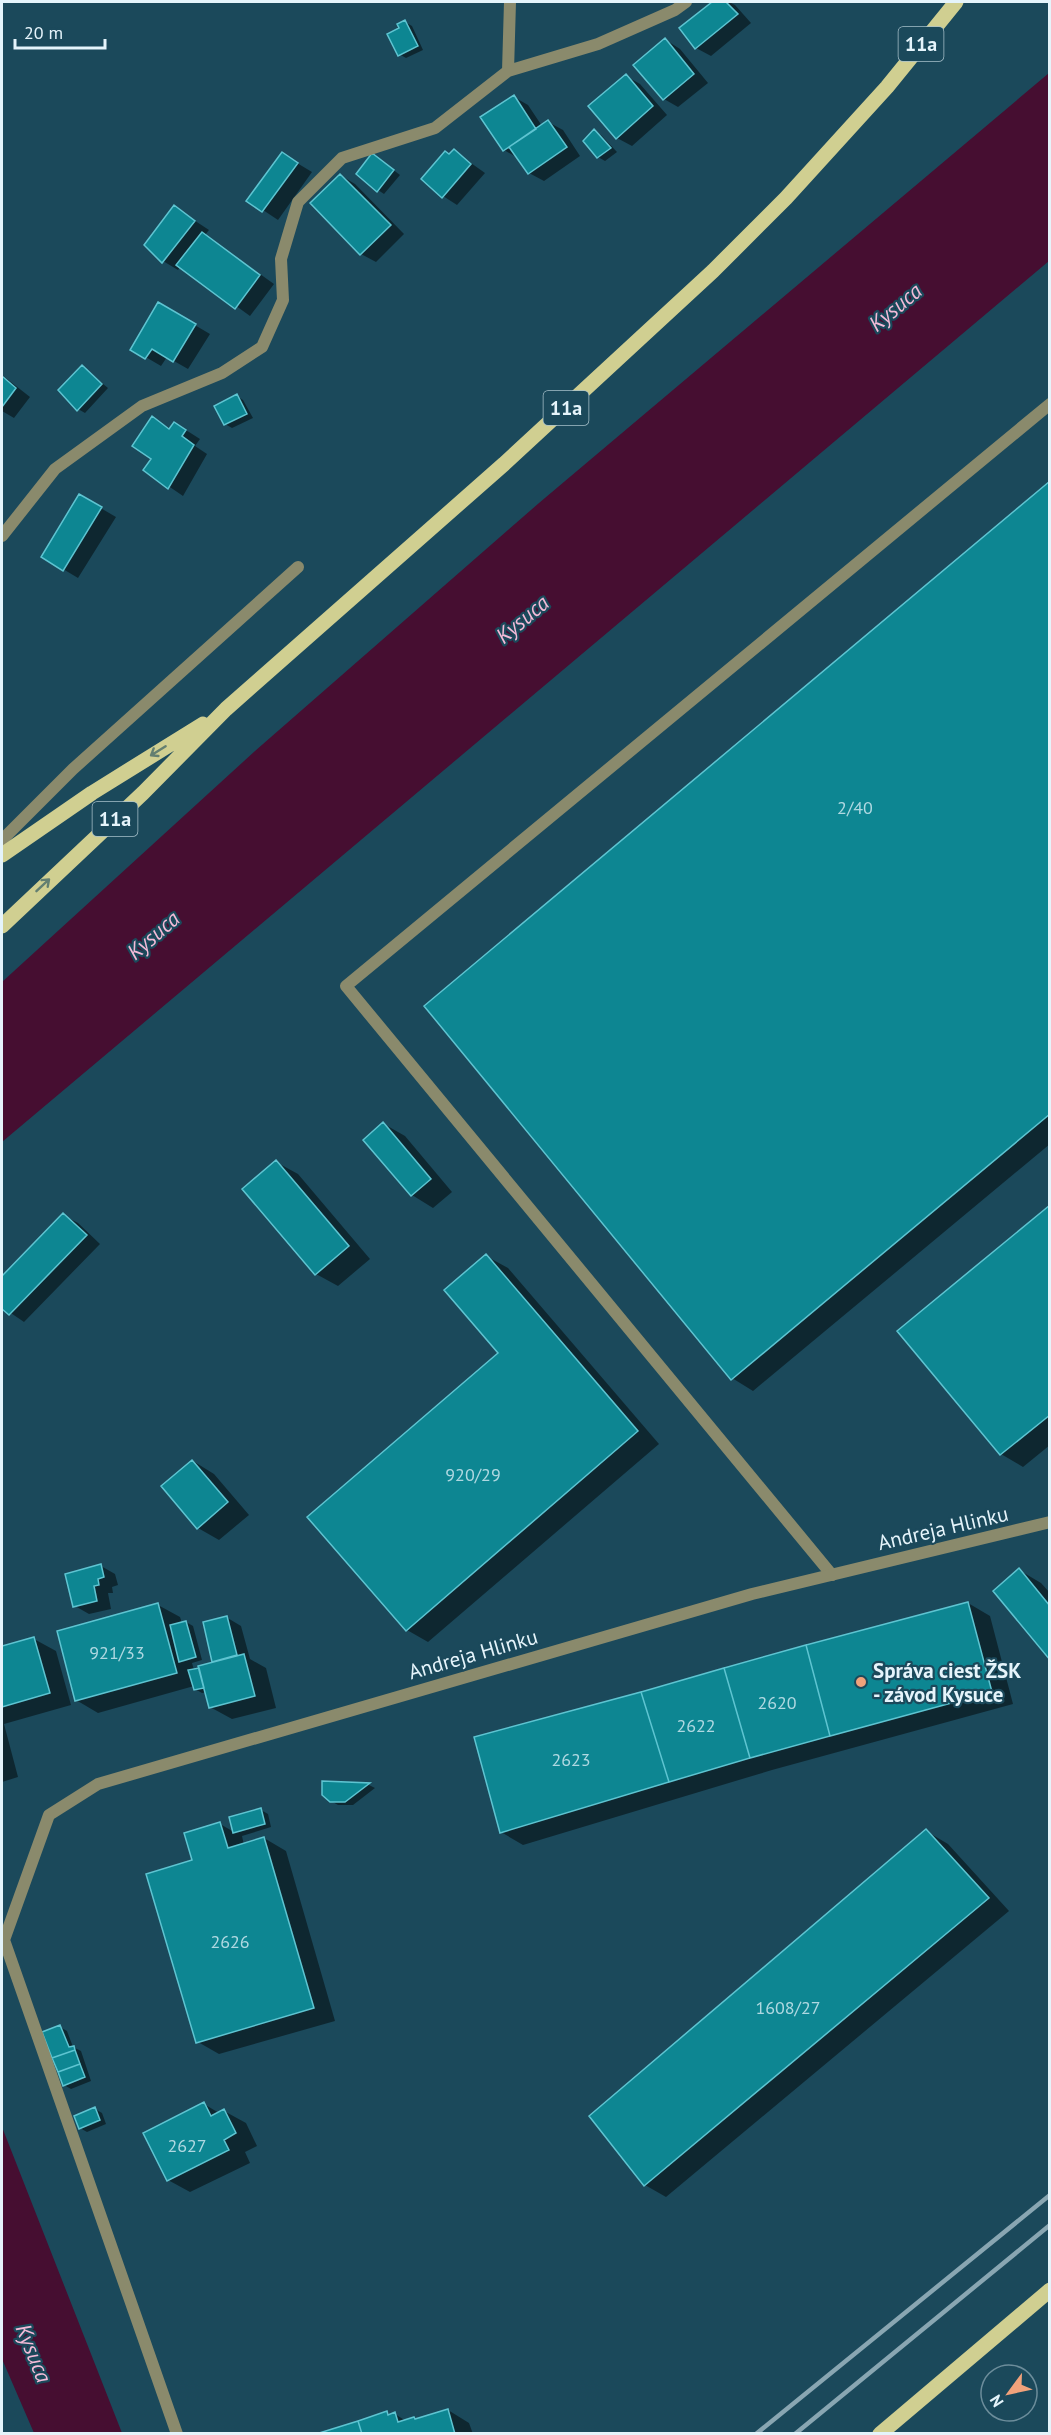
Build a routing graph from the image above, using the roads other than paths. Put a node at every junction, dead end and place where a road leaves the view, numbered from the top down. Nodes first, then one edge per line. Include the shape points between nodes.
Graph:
1 (510, 2) edge
2 (686, 2) edge
3 (956, 2) edge
4 (508, 71) junction
5 (1050, 404) edge
6 (2, 536) edge
7 (298, 567) dead end
8 (226, 710) junction
9 (2, 840) edge
10 (2, 855) edge
11 (2, 926) edge
12 (1050, 1522) edge
13 (832, 1575) junction
14 (3, 1941) edge
15 (1050, 2290) edge
16 (177, 2433) edge
17 (880, 2433) edge

1 - 4 street
2 - 4 street via 598,44
3 - 8 main road, 11a via 887,87 713,271 504,464
4 - 6 street via 435,128 342,158 298,202 281,259 283,300 262,347 222,373 142,406 55,469
5 - 13 street via 346,986
7 - 9 street via 73,769
8 -> 10 main road, 11a via 92,792
11 -> 8 main road, 11a
12 - 13 street, Andreja Hlinku
13 - 14 street, Andreja Hlinku via 752,1594 98,1784 50,1815
14 - 16 street
15 - 17 main road

